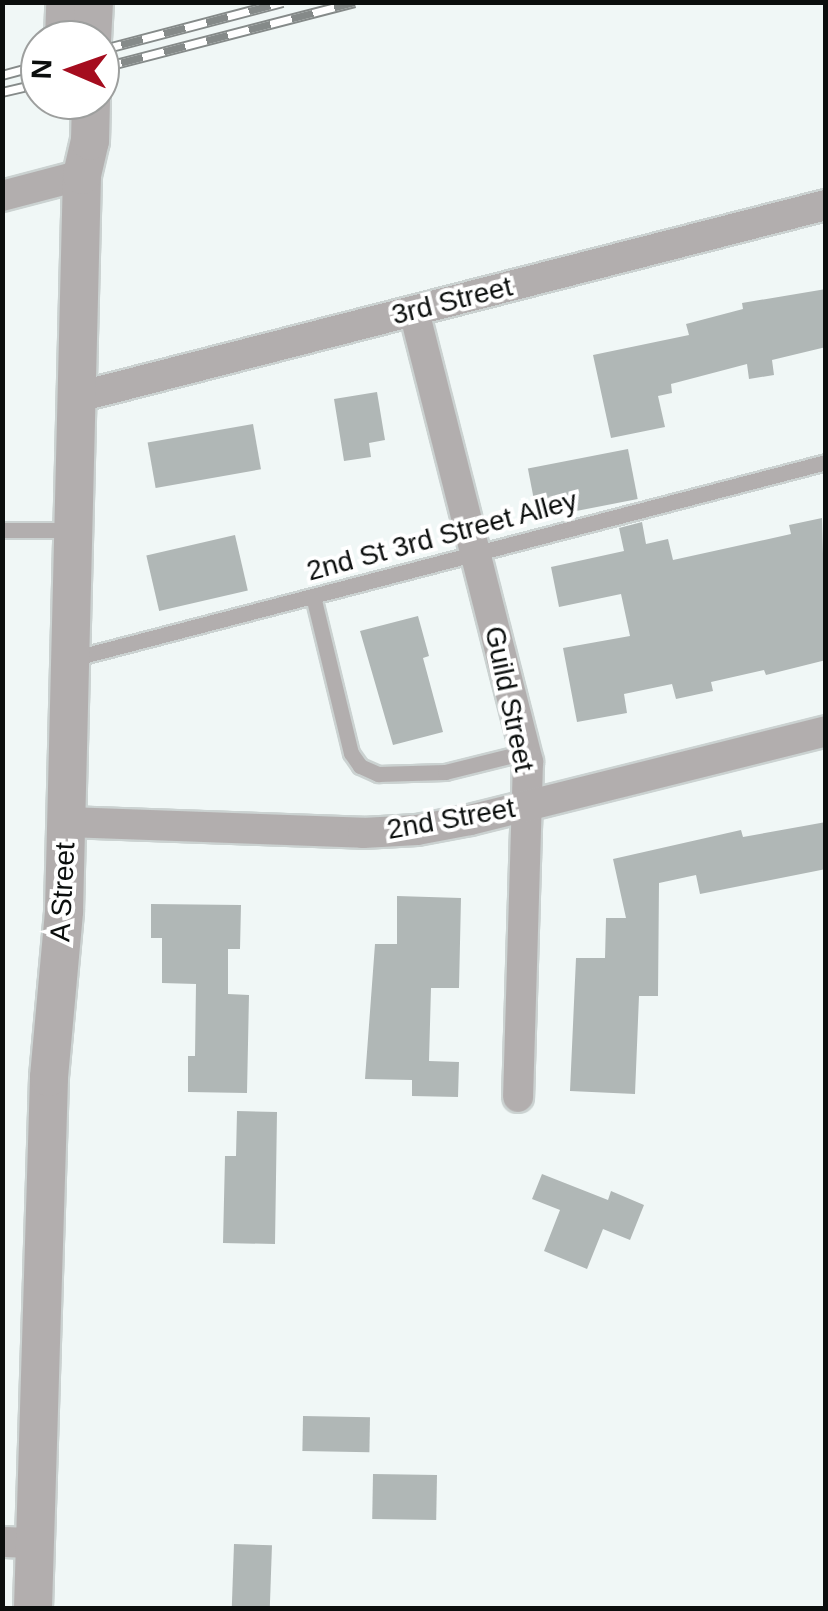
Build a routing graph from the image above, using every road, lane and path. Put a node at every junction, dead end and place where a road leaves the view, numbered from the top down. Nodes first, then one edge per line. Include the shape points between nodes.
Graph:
1 (65, 120) edge
2 (90, 120) edge
3 (82, 175) junction
4 (2, 196) edge
5 (826, 205) edge
6 (414, 311) junction
7 (78, 397) junction
8 (826, 462) edge
9 (2, 530) edge
10 (74, 530) junction
11 (475, 554) junction
12 (313, 596) junction
13 (71, 659) junction
14 (826, 731) edge
15 (526, 752) junction
16 (526, 807) junction
17 (67, 822) junction
18 (518, 1096) dead end
19 (19, 1542) edge
20 (33, 1608) edge

1 - 3 street, A Street via 65,148
2 - 3 street, A Street
3 - 4 street
3 - 7 street, A Street
5 - 6 street, 3rd Street
6 - 7 street, 3rd Street
6 - 11 street, Guild Street
7 - 10 street, A Street
8 - 11 lane, 2nd St 3rd Street Alley
9 - 10 lane
10 - 13 street, A Street
11 - 12 lane, 2nd St 3rd Street Alley
11 - 15 street, Guild Street
12 - 13 lane, 2nd St 3rd Street Alley
12 - 15 lane via 360,766 378,774 445,772
13 - 17 street, A Street
14 - 16 street, 2nd Street
15 - 16 street, Guild Street
16 - 17 street, 2nd Street via 416,830 363,833
16 - 18 street, Guild Street
17 - 19 street, A Street
19 - 20 street, A Street

